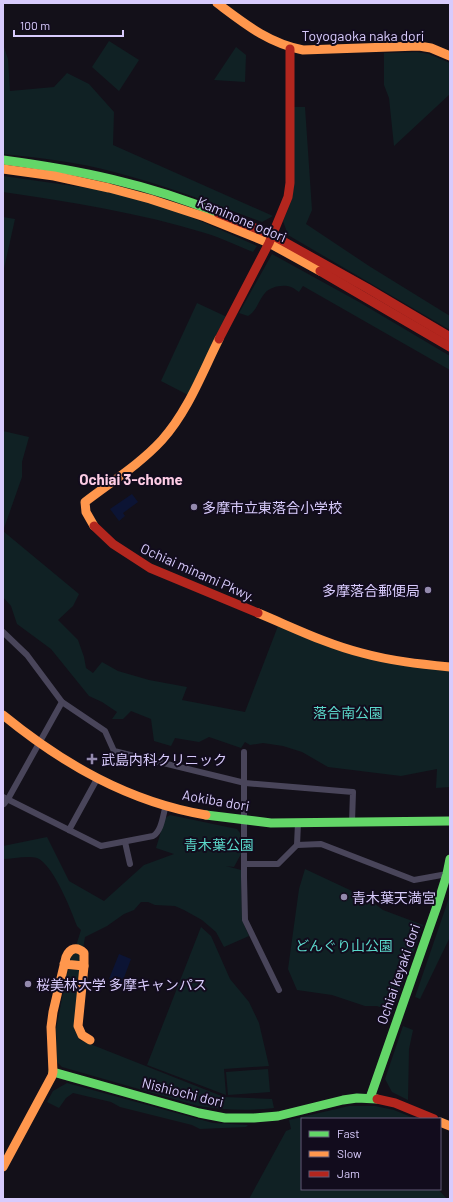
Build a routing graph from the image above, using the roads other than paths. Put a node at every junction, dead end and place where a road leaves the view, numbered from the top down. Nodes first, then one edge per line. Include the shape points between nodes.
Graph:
1 (217, 3) edge
2 (290, 48) junction
3 (450, 56) edge
4 (3, 160) edge
5 (3, 170) edge
6 (270, 239) junction
7 (450, 336) edge
8 (450, 347) edge
9 (3, 632) edge
10 (450, 667) edge
11 (62, 702) junction
12 (3, 715) edge
13 (39, 743) junction
14 (244, 752) dead end
15 (97, 779) junction
16 (245, 783) junction
17 (5, 800) edge
18 (166, 805) junction
19 (244, 820) junction
20 (450, 821) edge
21 (352, 822) junction
22 (298, 823) junction
23 (69, 830) junction
24 (125, 842) junction
25 (297, 845) junction
26 (450, 859) edge
27 (130, 864) dead end
28 (244, 864) junction
29 (447, 874) junction
30 (64, 964) junction
31 (84, 966) junction
32 (279, 990) dead end
33 (90, 1040) dead end
34 (53, 1072) junction
35 (370, 1098) junction
36 (432, 1118) edge
37 (3, 1167) edge

1 - 2 street, Toyogaoka naka dori via 262,37
2 - 3 street, Toyogaoka naka dori via 303,50 419,46
2 - 6 street via 290,183 288,197
4 - 6 street, Kaminone odori via 55,167 153,189 209,209
5 - 6 street, Kaminone odori via 54,176 150,198
6 - 7 street, Kaminone odori via 367,288
6 - 8 street, Kaminone odori
6 - 10 street, Ochiai minami Pkwy. via 186,407 158,444 85,502 85,511 118,548 159,573 330,643 397,661
9 - 11 street via 27,655
11 - 13 street
11 - 16 street via 105,730 114,751
12 - 13 street, Aokiba dori
13 - 15 street, Aokiba dori
13 - 17 street
14 - 16 street
15 - 18 street, Aokiba dori via 128,793
15 - 23 street
16 - 19 street
16 - 21 street via 353,792
17 - 23 street
18 - 19 street, Aokiba dori via 215,817
18 - 24 street via 156,834
19 - 22 street, Aokiba dori
19 - 28 street
20 - 21 street, Aokiba dori
21 - 22 street, Aokiba dori
22 - 25 street
23 - 24 street via 101,846
24 - 27 street
25 - 28 street via 278,864
25 - 29 street via 321,844 414,880
26 - 29 street, Ochiai keyaki dori
28 - 32 street via 245,920
29 - 35 street, Ochiai keyaki dori
30 - 31 street
30 - 31 street via 69,951 77,948 84,953
30 - 34 street via 53,1012
31 - 33 street via 78,1026 82,1035
34 - 35 street, Nishiochi dori via 225,1118 278,1116 343,1100
34 - 37 street
35 - 36 street, Nishiochi dori via 395,1103

